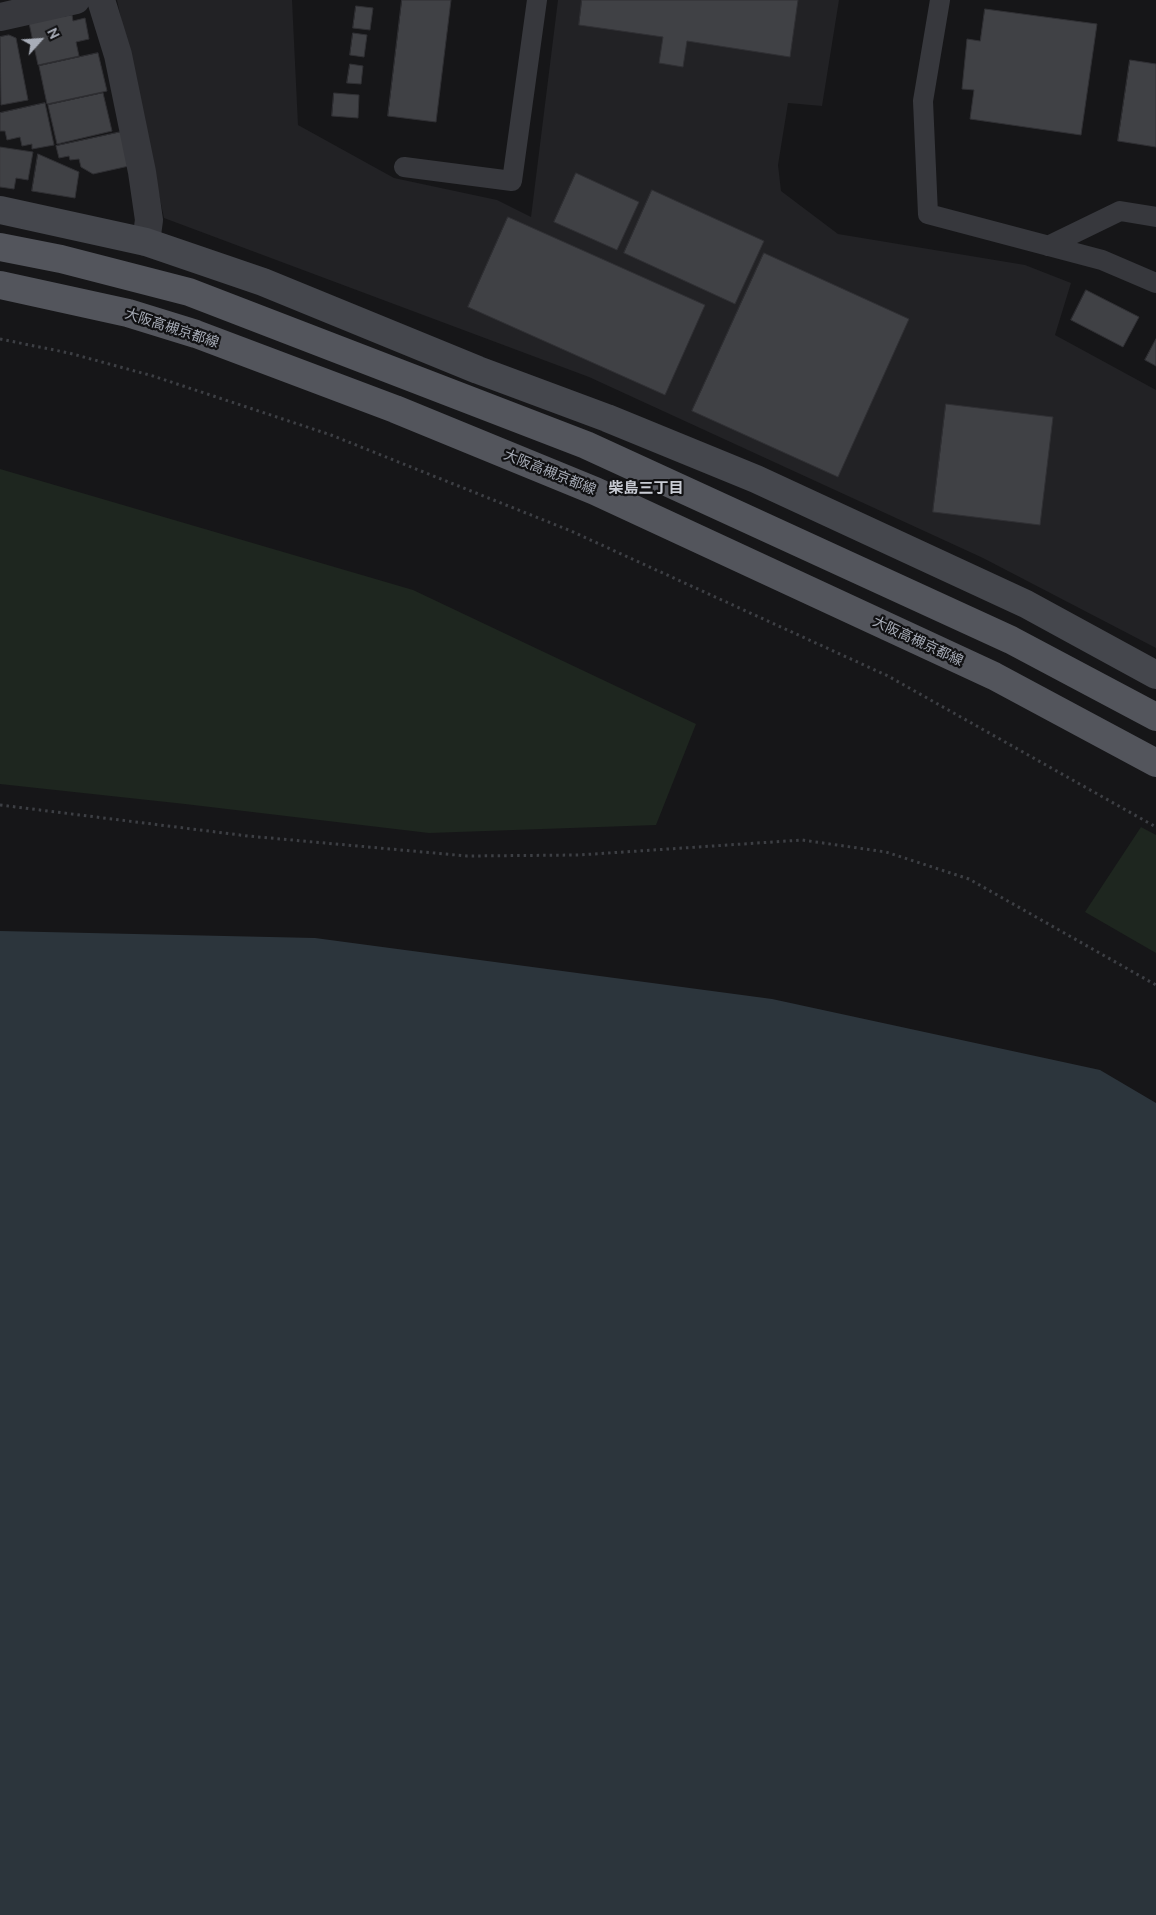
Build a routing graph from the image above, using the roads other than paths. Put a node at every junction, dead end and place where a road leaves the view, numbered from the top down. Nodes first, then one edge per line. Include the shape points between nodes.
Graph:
1 (76, 0) edge
2 (101, 0) edge
3 (537, 0) edge
4 (940, 0) edge
5 (4, 11) edge
6 (404, 167) dead end
7 (0, 210) edge
8 (1156, 217) edge
9 (146, 242) junction
10 (1048, 246) junction
11 (0, 247) edge
12 (1156, 283) edge
13 (0, 285) edge
14 (1156, 675) edge
15 (1156, 717) edge
16 (1156, 763) edge

1 - 5 street
2 - 9 street via 118,55 142,172 149,220
3 - 6 lane via 512,181
4 - 10 lane via 924,101 928,214
7 - 9 street
8 - 10 lane via 1120,211
9 - 14 street via 263,282 756,479 1026,604
10 - 12 lane via 1102,260
11 - 15 main road via 189,292 586,445 1011,640
13 - 16 main road, 大阪高槻京都線 via 128,313 196,334 395,409 586,487 994,676

